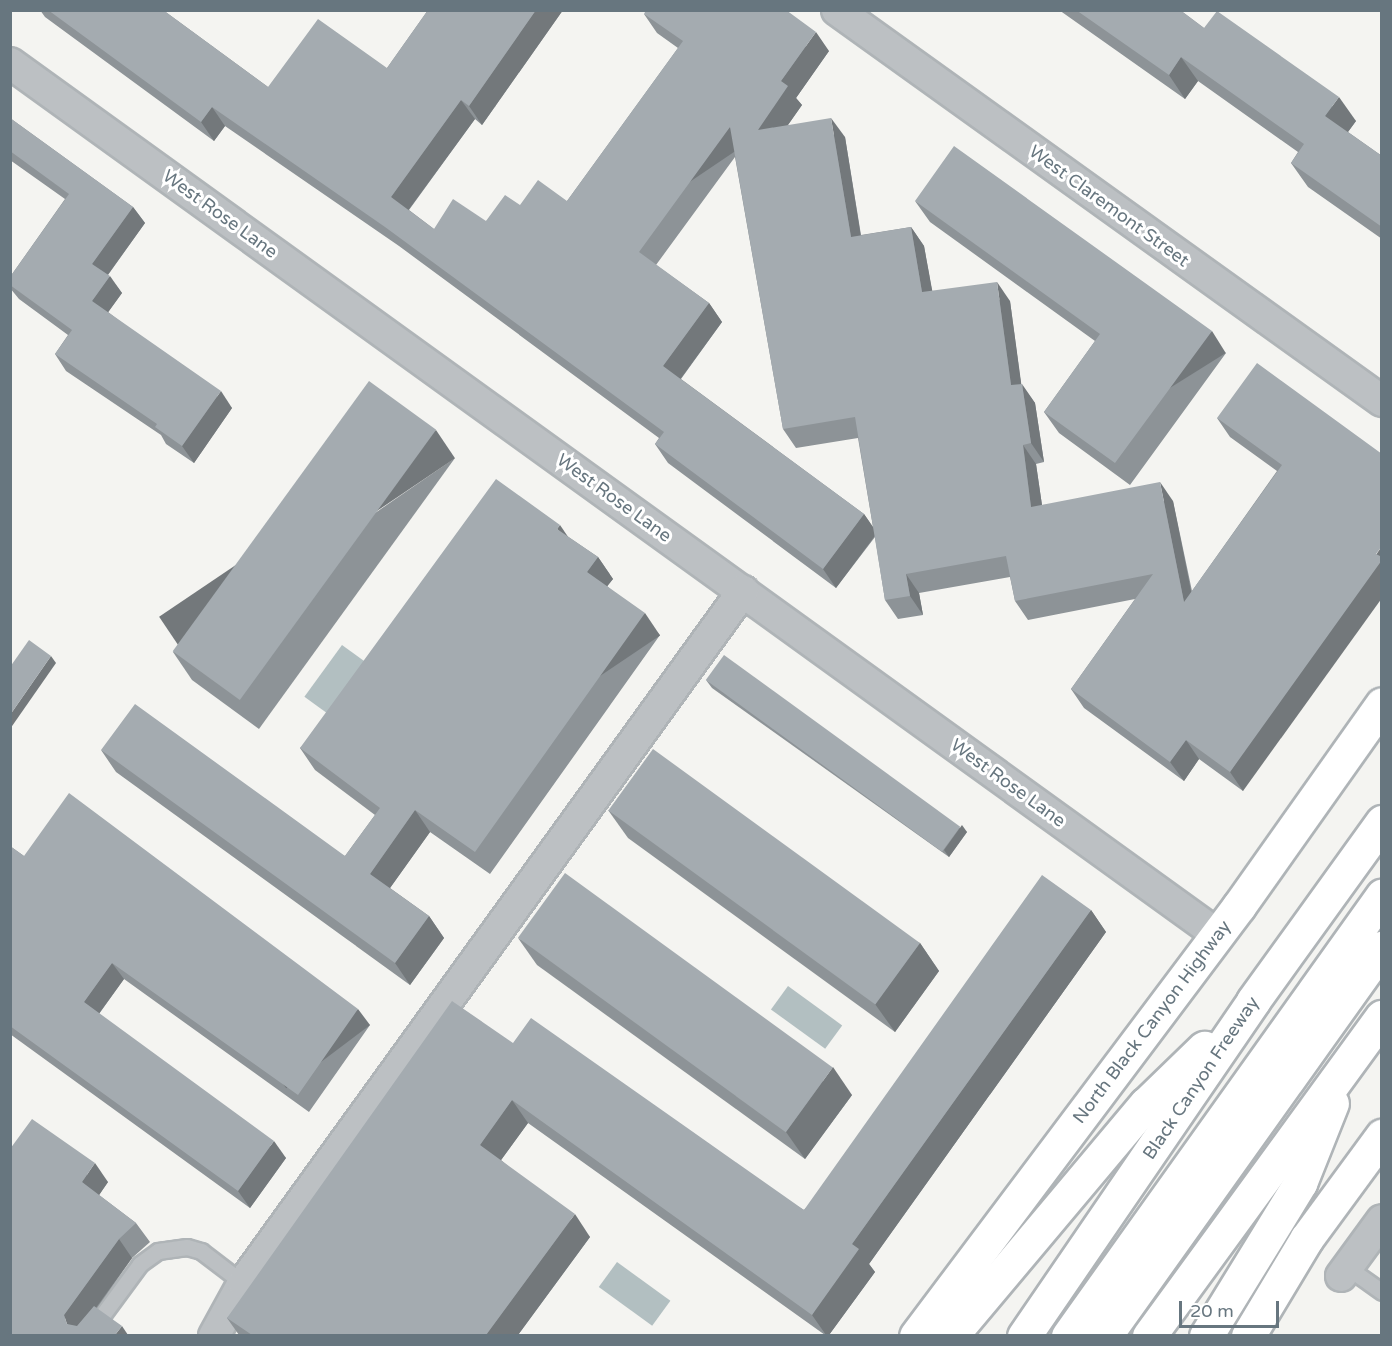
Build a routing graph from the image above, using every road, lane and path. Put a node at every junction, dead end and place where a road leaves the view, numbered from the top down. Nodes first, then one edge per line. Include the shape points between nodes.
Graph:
1 (837, 10) edge
2 (10, 63) edge
3 (1382, 401) edge
4 (744, 591) junction
5 (1382, 704) edge
6 (1382, 822) edge
7 (1382, 896) edge
8 (1217, 934) junction
9 (1382, 948) edge
10 (1253, 1001) junction
11 (1382, 1017) edge
12 (1349, 1059) junction
13 (1382, 1136) edge
14 (1382, 1220) edge
15 (1344, 1272) joint
16 (243, 1283) junction
17 (1382, 1292) edge
18 (87, 1335) edge
19 (214, 1335) edge
20 (916, 1335) edge
21 (951, 1335) edge
22 (1024, 1335) edge
23 (1068, 1335) edge
24 (1105, 1335) edge
25 (1149, 1335) edge
26 (1206, 1335) edge
27 (1248, 1335) edge

1 - 3 street, West Claremont Street
2 - 4 street, West Rose Lane
4 - 8 street, West Rose Lane
4 - 16 street
5 - 8 main road, North Black Canyon Highway
6 - 10 main road, Black Canyon Freeway
7 - 23 main road
8 - 20 main road, North Black Canyon Highway
9 - 24 main road
10 - 21 main road via 1146,1104
10 - 22 main road, Black Canyon Freeway
11 - 12 main road
12 - 25 main road
12 - 26 main road via 1300,1183
13 - 27 main road via 1307,1238
14 - 15 street
15 - 17 lane
16 - 18 lane via 201,1251 174,1246 158,1251 140,1264
16 - 19 street

